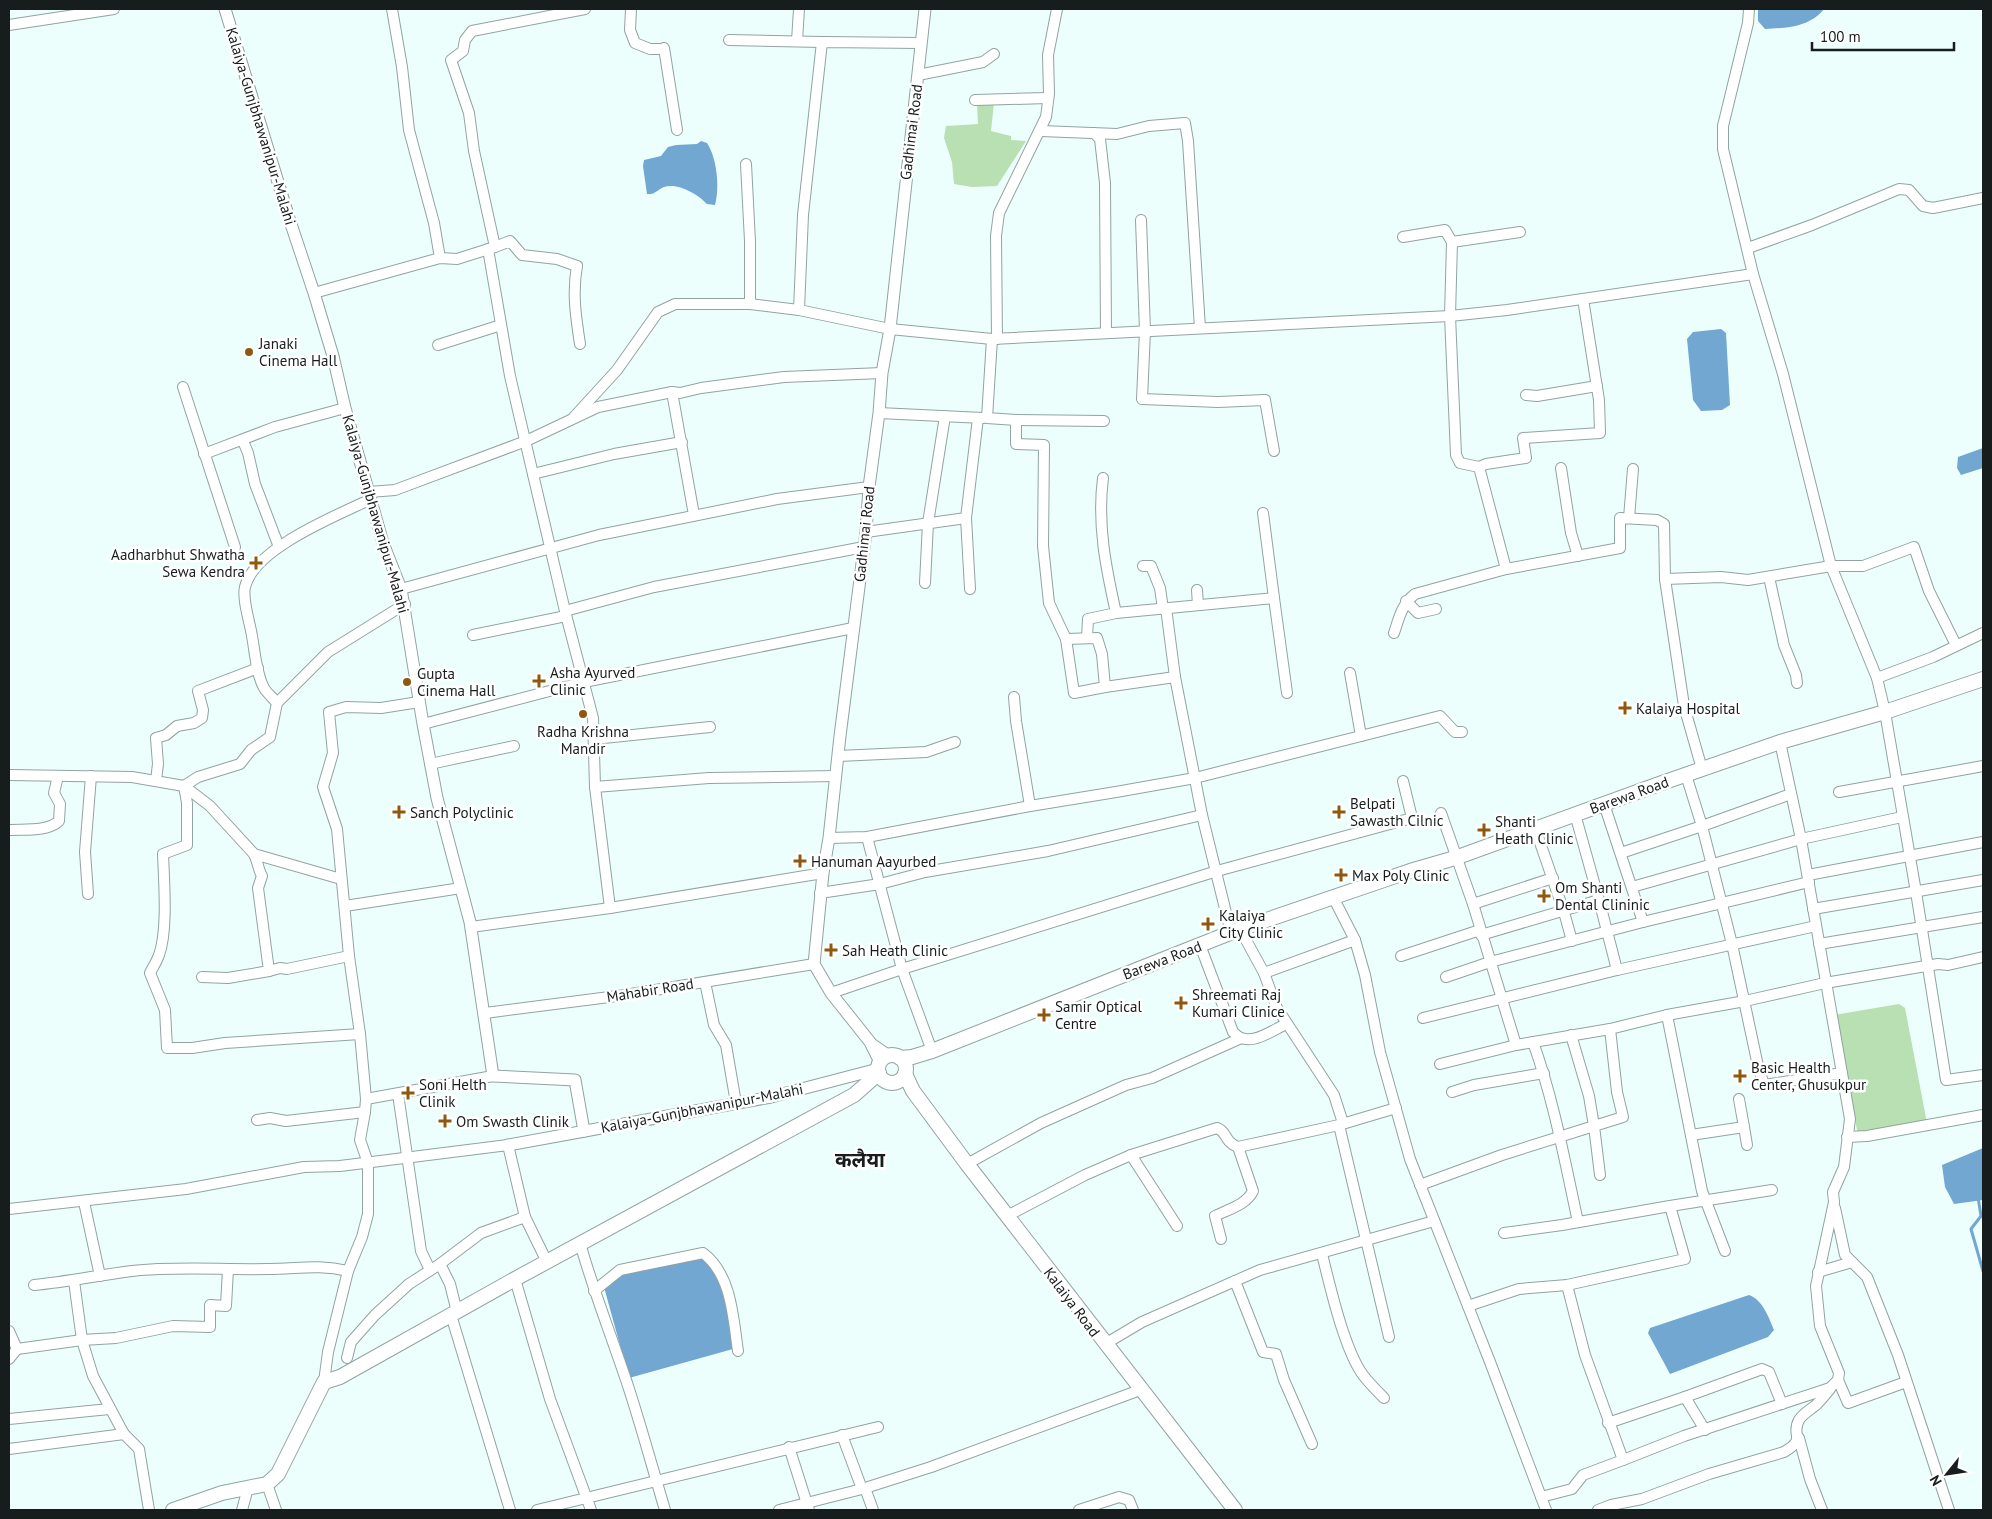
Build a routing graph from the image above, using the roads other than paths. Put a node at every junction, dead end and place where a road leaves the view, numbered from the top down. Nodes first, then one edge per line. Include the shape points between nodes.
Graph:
1 (114, 9) edge
2 (225, 9) edge
3 (392, 9) edge
4 (584, 9) edge
5 (631, 9) edge
6 (799, 9) edge
7 (925, 9) edge
8 (1057, 9) edge
9 (1749, 9) edge
10 (9, 25) edge
11 (729, 40) dead end
12 (797, 42) junction
13 (822, 42) junction
14 (921, 43) junction
15 (994, 54) dead end
16 (918, 75) junction
17 (1048, 98) junction
18 (975, 100) dead end
19 (677, 130) dead end
20 (1041, 131) junction
21 (1094, 133) junction
22 (746, 164) dead end
23 (1983, 198) edge
24 (1141, 220) dead end
25 (1520, 232) dead end
26 (1403, 238) dead end
27 (1452, 242) junction
28 (491, 248) junction
29 (1748, 248) junction
30 (440, 258) junction
31 (1752, 274) junction
32 (314, 293) junction
33 (1584, 299) junction
34 (750, 304) junction
35 (799, 310) junction
36 (1450, 316) junction
37 (501, 325) junction
38 (1200, 328) junction
39 (890, 329) junction
40 (1145, 331) junction
41 (1106, 332) junction
42 (994, 339) junction
43 (580, 344) dead end
44 (438, 345) dead end
45 (882, 373) junction
46 (1597, 386) junction
47 (183, 387) dead end
48 (672, 392) junction
49 (1526, 395) dead end
50 (345, 408) junction
51 (879, 413) junction
52 (945, 416) junction
53 (574, 417) junction
54 (982, 418) junction
55 (1016, 420) junction
56 (1104, 421) dead end
57 (243, 440) junction
58 (526, 441) junction
59 (682, 442) junction
60 (1274, 451) dead end
61 (204, 454) junction
62 (1479, 467) junction
63 (1561, 468) dead end
64 (1633, 469) dead end
65 (533, 474) junction
66 (1103, 478) dead end
67 (868, 487) junction
68 (370, 496) junction
69 (1263, 513) dead end
70 (694, 515) junction
71 (966, 518) junction
72 (1629, 518) junction
73 (928, 523) junction
74 (866, 532) junction
75 (235, 547) dead end
76 (279, 547) junction
77 (864, 547) junction
78 (550, 548) junction
79 (1578, 556) junction
80 (1143, 566) dead end
81 (1831, 566) junction
82 (1506, 568) junction
83 (1769, 577) junction
84 (1665, 579) junction
85 (925, 583) dead end
86 (970, 588) dead end
87 (401, 590) junction
88 (1197, 590) dead end
89 (1274, 598) junction
90 (1406, 600) junction
91 (405, 604) junction
92 (1198, 605) junction
93 (1165, 609) junction
94 (1436, 609) dead end
95 (566, 613) junction
96 (1116, 613) junction
97 (853, 628) junction
98 (1394, 633) dead end
99 (1983, 633) edge
100 (473, 635) dead end
101 (1088, 638) junction
102 (1066, 639) junction
103 (1956, 645) junction
104 (258, 668) junction
105 (1350, 673) dead end
106 (1175, 677) junction
107 (1877, 678) junction
108 (1983, 679) edge
109 (584, 682) junction
110 (1796, 683) dead end
111 (1105, 687) junction
112 (1287, 693) dead end
113 (1014, 697) dead end
114 (419, 702) junction
115 (277, 703) junction
116 (1885, 712) junction
117 (423, 724) junction
118 (710, 727) dead end
119 (1462, 732) dead end
120 (1361, 736) junction
121 (594, 739) junction
122 (955, 742) dead end
123 (1780, 742) junction
124 (514, 746) dead end
125 (838, 756) junction
126 (430, 764) junction
127 (1983, 766) edge
128 (1702, 769) junction
129 (9, 775) edge
130 (1686, 775) junction
131 (58, 776) junction
132 (91, 776) junction
133 (836, 776) junction
134 (1195, 778) junction
135 (156, 780) junction
136 (1403, 782) dead end
137 (1896, 782) junction
138 (184, 786) junction
139 (595, 787) junction
140 (1839, 792) dead end
141 (1791, 794) junction
142 (1604, 804) junction
143 (1030, 806) junction
144 (1441, 813) dead end
145 (1575, 814) junction
146 (1202, 815) junction
147 (1902, 817) junction
148 (1702, 826) junction
149 (1535, 828) junction
150 (9, 830) edge
151 (867, 837) junction
152 (829, 838) junction
153 (1802, 839) junction
154 (1983, 842) edge
155 (1621, 853) junction
156 (254, 854) junction
157 (1909, 857) junction
158 (1456, 858) junction
159 (1711, 863) junction
160 (1217, 871) junction
161 (823, 873) junction
162 (1553, 878) junction
163 (1808, 879) junction
164 (342, 880) junction
165 (1983, 880) edge
166 (880, 884) junction
167 (1632, 887) junction
168 (461, 888) junction
169 (1916, 892) junction
170 (820, 893) junction
171 (88, 894) dead end
172 (1333, 897) junction
173 (1599, 900) junction
174 (1473, 904) junction
175 (1721, 904) junction
176 (345, 906) junction
177 (610, 908) junction
178 (1812, 909) junction
179 (1564, 912) junction
180 (1983, 917) edge
181 (1643, 922) junction
182 (1816, 926) junction
183 (471, 927) junction
184 (1922, 928) junction
185 (1236, 931) junction
186 (1481, 932) junction
187 (1608, 932) junction
188 (1355, 940) junction
189 (1572, 941) junction
190 (1732, 944) junction
191 (1819, 944) junction
192 (1200, 945) junction
193 (349, 956) junction
194 (1401, 956) dead end
195 (1983, 957) edge
196 (1490, 962) junction
197 (814, 964) junction
198 (1928, 966) junction
199 (902, 969) junction
200 (1618, 970) junction
201 (269, 971) junction
202 (1264, 973) junction
203 (202, 977) dead end
204 (1446, 977) dead end
205 (705, 982) junction
206 (1825, 983) junction
207 (831, 993) junction
208 (1502, 998) junction
209 (1745, 1001) junction
210 (485, 1013) junction
211 (1667, 1015) junction
212 (1423, 1018) dead end
213 (1286, 1024) junction
214 (1610, 1028) junction
215 (360, 1034) junction
216 (1571, 1035) junction
217 (1239, 1039) junction
218 (1533, 1042) junction
219 (1516, 1045) junction
220 (932, 1051) junction
221 (1440, 1064) dead end
222 (889, 1065) junction
223 (1544, 1073) junction
224 (1842, 1073) junction
225 (1983, 1075) edge
226 (494, 1076) junction
227 (903, 1076) junction
228 (1452, 1092) dead end
229 (398, 1094) junction
230 (366, 1099) junction
231 (1739, 1099) dead end
232 (736, 1104) junction
233 (1396, 1108) junction
234 (365, 1112) junction
235 (1983, 1115) edge
236 (257, 1120) dead end
237 (1341, 1124) junction
238 (1594, 1126) junction
239 (1744, 1127) junction
240 (584, 1131) junction
241 (1691, 1135) junction
242 (1847, 1137) junction
243 (1560, 1138) junction
244 (508, 1145) junction
245 (1747, 1145) dead end
246 (1238, 1147) junction
247 (1131, 1155) junction
248 (407, 1157) junction
249 (368, 1163) junction
250 (967, 1164) junction
251 (1600, 1175) dead end
252 (1420, 1185) junction
253 (1772, 1190) dead end
254 (1706, 1200) junction
255 (84, 1202) junction
256 (1834, 1202) junction
257 (1670, 1206) junction
258 (9, 1209) edge
259 (1007, 1216) junction
260 (526, 1217) junction
261 (1434, 1221) junction
262 (1578, 1222) junction
263 (1177, 1226) dead end
264 (1504, 1233) dead end
265 (1222, 1239) dead end
266 (1366, 1241) junction
267 (580, 1244) junction
268 (1725, 1251) dead end
269 (1322, 1254) junction
270 (547, 1262) junction
271 (1852, 1262) junction
272 (440, 1264) junction
273 (228, 1269) junction
274 (430, 1270) junction
275 (348, 1271) junction
276 (1818, 1272) junction
277 (100, 1276) junction
278 (515, 1279) junction
279 (74, 1281) junction
280 (1235, 1281) junction
281 (34, 1285) dead end
282 (1567, 1285) junction
283 (594, 1291) junction
284 (1468, 1306) junction
285 (454, 1313) junction
286 (9, 1332) edge
287 (1389, 1338) dead end
288 (82, 1340) junction
289 (1105, 1344) junction
290 (17, 1349) junction
291 (738, 1351) dead end
292 (328, 1352) junction
293 (347, 1358) junction
294 (9, 1359) edge
295 (359, 1366) junction
296 (1838, 1380) junction
297 (324, 1382) junction
298 (1906, 1382) junction
299 (1830, 1388) junction
300 (1140, 1390) junction
301 (1685, 1397) junction
302 (1384, 1398) dead end
303 (1782, 1404) junction
304 (109, 1409) junction
305 (9, 1419) edge
306 (1608, 1423) junction
307 (878, 1427) dead end
308 (1705, 1430) junction
309 (124, 1434) junction
310 (842, 1435) junction
311 (1798, 1438) junction
312 (1312, 1444) dead end
313 (789, 1447) junction
314 (9, 1449) edge
315 (1623, 1460) junction
316 (656, 1481) junction
317 (267, 1484) junction
318 (248, 1488) junction
319 (864, 1489) junction
320 (1541, 1497) junction
321 (587, 1498) junction
322 (808, 1506) edge
323 (149, 1510) edge
324 (172, 1510) edge
325 (242, 1510) edge
326 (276, 1510) edge
327 (510, 1510) edge
328 (537, 1510) edge
329 (591, 1510) edge
330 (665, 1510) edge
331 (778, 1510) edge
332 (873, 1510) edge
333 (1079, 1510) edge
334 (1133, 1510) edge
335 (1235, 1510) edge
336 (1546, 1510) edge
337 (1598, 1510) edge
338 (1822, 1510) edge
339 (1948, 1510) edge

1 - 10 street
2 - 32 street, Kalaiya-Gunjbhawanipur-Malahi
3 - 30 street via 409,130
4 - 28 street via 472,32 465,40 463,51 452,60 469,113
5 - 19 street via 630,30 635,43 650,49 662,48
6 - 12 street
7 - 14 street, Gadhimai Road
8 - 17 street via 1048,55
9 - 29 street via 1723,126 1723,148
11 - 12 street
12 - 13 street
13 - 14 street
13 - 35 street via 803,215
14 - 16 street, Gadhimai Road
15 - 16 street via 983,62
16 - 39 street, Gadhimai Road
17 - 18 street
17 - 20 street
20 - 21 street
20 - 42 street via 999,213
21 - 38 street via 1117,134 1185,122
21 - 41 street via 1100,139 1105,183
22 - 34 street
23 - 29 street via 1933,208 1923,206 1909,190 1899,189 1812,226
24 - 40 street
25 - 27 street
26 - 27 street via 1445,230
27 - 36 street
28 - 30 street via 457,258
28 - 37 street
28 - 43 street via 510,240 522,255 557,259 577,266 574,297
29 - 31 street
30 - 32 street
31 - 33 street
31 - 81 street via 1783,374
32 - 50 street, Kalaiya-Gunjbhawanipur-Malahi
33 - 36 street
33 - 46 street
34 - 35 street
34 - 53 street via 675,304 658,312 617,370
35 - 39 street
36 - 38 street
36 - 62 street via 1456,455 1460,463
37 - 44 street
37 - 58 street
38 - 40 street
39 - 42 street
39 - 45 street, Gadhimai Road
40 - 41 street
40 - 60 street via 1142,399 1265,400
41 - 42 street
42 - 54 street
45 - 48 street via 784,377
45 - 51 street, Gadhimai Road
46 - 49 street
46 - 62 street via 1600,433 1523,438 1526,458
47 - 61 street
48 - 53 street via 598,407
48 - 59 street
50 - 57 street via 275,427
50 - 68 street, Kalaiya-Gunjbhawanipur-Malahi
51 - 52 street
51 - 67 street, Gadhimai Road
52 - 54 street
52 - 73 street
53 - 58 street
54 - 55 street
54 - 71 street
55 - 56 street
55 - 102 street via 1016,444 1044,446 1043,546 1049,603
57 - 61 street
57 - 76 street via 255,484
58 - 65 street
58 - 68 street via 395,490
59 - 65 street
59 - 70 street
61 - 75 street
62 - 82 street
63 - 79 street via 1571,533
64 - 72 street
65 - 78 street
66 - 96 street via 1100,497 1102,542
67 - 70 street via 777,499
67 - 74 street, Gadhimai Road
68 - 76 street
68 - 87 street, Kalaiya-Gunjbhawanipur-Malahi
69 - 89 street
70 - 78 street
71 - 73 street
71 - 86 street
72 - 79 street via 1620,518 1620,548
72 - 84 street via 1657,520 1664,524
73 - 74 street
73 - 85 street
74 - 77 street, Gadhimai Road
76 - 104 street via 255,566 245,587
77 - 95 street via 654,587
77 - 97 street, Gadhimai Road
78 - 87 street
78 - 95 street
79 - 82 street
80 - 93 street via 1151,566
81 - 83 street
81 - 103 street via 1863,566 1914,547 1929,591
81 - 107 street
82 - 90 street via 1415,594
83 - 84 street via 1748,580
83 - 110 street
84 - 128 street via 1684,706
87 - 91 street, Kalaiya-Gunjbhawanipur-Malahi
88 - 92 street
89 - 92 street
89 - 112 street
90 - 94 street via 1418,613
90 - 98 street
91 - 114 street, Kalaiya-Gunjbhawanipur-Malahi
91 - 115 street via 328,652
92 - 93 street
93 - 96 street
93 - 106 street
95 - 100 street
95 - 109 street
96 - 101 street via 1088,620
97 - 109 street
97 - 125 street, Gadhimai Road
99 - 103 street
101 - 102 street
101 - 111 street via 1097,638
102 - 111 street via 1074,694
103 - 107 street
104 - 115 street via 264,688
104 - 135 street via 198,691 202,718 177,726 156,738
105 - 120 street
106 - 111 street
106 - 134 street
107 - 116 street
108 - 116 main road, Barewa Road
109 - 117 street
109 - 121 street via 593,718
113 - 143 street
114 - 117 street, Kalaiya-Gunjbhawanipur-Malahi
114 - 164 street via 381,708 346,707 329,712 333,753 323,787 337,829
115 - 138 street via 270,738 251,750 240,764 198,777
116 - 123 main road, Barewa Road
116 - 137 street
117 - 126 street, Kalaiya-Gunjbhawanipur-Malahi
118 - 121 street
119 - 120 street via 1455,732 1440,716
120 - 134 street
121 - 139 street
122 - 125 street via 926,752
123 - 128 main road, Barewa Road
123 - 141 street
124 - 126 street
125 - 133 street, Gadhimai Road
126 - 168 street, Kalaiya-Gunjbhawanipur-Malahi
127 - 137 street
128 - 130 main road, Barewa Road
129 - 131 street
130 - 142 main road, Barewa Road
130 - 148 street
131 - 132 street
131 - 150 street via 54,793 60,804 59,821 54,826 43,828
132 - 135 street
132 - 171 street via 85,852
133 - 139 street via 709,778
133 - 152 street, Gadhimai Road
134 - 143 street
134 - 146 street
135 - 138 street
136 - 160 street via 1412,818
137 - 140 street
137 - 147 street
138 - 156 street via 210,806
138 - 215 street via 187,845 163,854 163,928 160,955 150,973 165,1010 167,1048
139 - 177 street
141 - 148 street
141 - 153 street
142 - 145 main road, Barewa Road
142 - 155 street
143 - 151 street
144 - 158 street
145 - 149 main road, Barewa Road
145 - 173 street
146 - 160 street
146 - 166 street via 1048,851 925,872
147 - 153 street
147 - 157 street
148 - 155 street
148 - 159 street
149 - 158 main road, Barewa Road
149 - 162 street
151 - 152 street
151 - 166 street
152 - 161 street, Gadhimai Road
153 - 159 street
153 - 163 street
154 - 157 street
155 - 167 street
156 - 164 street
156 - 201 street via 262,876 258,888
157 - 163 street
157 - 169 street
158 - 172 main road, Barewa Road
158 - 174 street
159 - 167 street
159 - 175 street
160 - 185 street
160 - 199 street
161 - 170 street, Gadhimai Road
161 - 177 street
162 - 174 street
162 - 179 street
163 - 175 street
163 - 178 street
164 - 176 street
165 - 169 street
166 - 170 street
166 - 199 street
167 - 181 street
168 - 176 street
168 - 183 street, Kalaiya-Gunjbhawanipur-Malahi
169 - 178 street
169 - 184 street
170 - 197 street, Gadhimai Road
172 - 185 main road, Barewa Road
172 - 188 street
173 - 179 street
173 - 187 street
174 - 186 street
175 - 181 street
175 - 190 street
176 - 193 street
177 - 183 street
178 - 182 street
179 - 186 street
179 - 189 street
180 - 184 street
181 - 187 street
182 - 190 street
182 - 191 street
183 - 210 street, Kalaiya-Gunjbhawanipur-Malahi
184 - 191 street
184 - 198 street
185 - 192 main road, Barewa Road
185 - 202 street
186 - 194 street
186 - 196 street
187 - 189 street
187 - 200 street
188 - 202 street
188 - 233 street
189 - 196 street
190 - 200 street
190 - 209 street
191 - 206 street
192 - 217 street via 1233,1032
192 - 220 main road, Barewa Road
193 - 201 street
193 - 215 street
195 - 198 street
196 - 204 street
196 - 208 street
197 - 205 street, Mahabir Road
197 - 207 street
198 - 206 street
198 - 225 street via 1946,1080
199 - 207 street
199 - 220 street
200 - 208 street
201 - 203 street via 228,978
202 - 213 street
205 - 210 street, Mahabir Road
205 - 232 street via 714,1026 726,1045
206 - 209 street
206 - 224 street
207 - 222 street
208 - 212 street
208 - 219 street
209 - 211 street
209 - 224 street via 1764,1085
210 - 226 street, Kalaiya-Gunjbhawanipur-Malahi
211 - 214 street
211 - 241 street
213 - 217 street via 1249,1041
213 - 237 street via 1334,1095
214 - 216 street
214 - 238 street via 1622,1117
215 - 230 street
216 - 218 street
216 - 238 street via 1589,1096
217 - 250 street via 1041,1123
218 - 219 street
218 - 223 street
219 - 221 street
220 - 222 main road, Barewa Road
222 - 227 main road
222 - 227 main road via 890,1083
222 - 232 street, Kalaiya-Gunjbhawanipur-Malahi
222 - 267 main road, Barewa Road via 854,1095
223 - 228 street
223 - 243 street
224 - 242 street via 1850,1119
226 - 229 street
226 - 240 street, Kalaiya-Gunjbhawanipur-Malahi via 575,1080
227 - 250 main road, Kalaiya Road
229 - 230 street
229 - 248 street
230 - 234 street
231 - 239 street
232 - 240 street, Kalaiya-Gunjbhawanipur-Malahi
233 - 237 street
233 - 252 street
234 - 236 street via 286,1121
234 - 249 street via 360,1140
235 - 242 street via 1876,1135
237 - 246 street
237 - 266 street
238 - 243 street
238 - 251 street
239 - 241 street
239 - 245 street
240 - 244 street, Kalaiya-Gunjbhawanipur-Malahi
241 - 254 street
242 - 256 street via 1844,1167 1833,1192
243 - 252 street
243 - 262 street
244 - 248 street
244 - 260 street
246 - 247 street via 1230,1144 1222,1130 1217,1128
246 - 265 street via 1253,1191 1250,1198 1215,1216
247 - 259 street
247 - 263 street
248 - 249 street
248 - 274 street via 421,1251
249 - 255 street via 304,1167 186,1189
249 - 275 street via 368,1214
250 - 259 main road, Kalaiya Road
252 - 261 street
253 - 254 street
254 - 257 street
254 - 268 street
255 - 258 street
255 - 277 street
256 - 271 street via 1846,1255
256 - 276 street
257 - 262 street
257 - 282 street via 1685,1259
259 - 289 main road, Kalaiya Road
260 - 270 street
260 - 272 street via 481,1233
261 - 266 street
261 - 284 street
262 - 264 street
266 - 269 street
266 - 287 street
267 - 270 main road
267 - 283 street
269 - 280 street via 1260,1270
269 - 302 street via 1350,1349 1362,1374
270 - 278 main road
271 - 276 street
271 - 298 street via 1867,1277
272 - 274 street
272 - 285 street via 450,1284
273 - 275 street via 327,1266
273 - 277 street via 132,1271
273 - 288 street via 226,1306 210,1305 210,1327 174,1326 116,1338
274 - 293 street via 375,1315 351,1342
275 - 292 street
276 - 296 street via 1816,1286 1820,1326 1839,1374
277 - 279 street
278 - 285 main road
278 - 321 street via 550,1399
279 - 281 street
279 - 288 street
280 - 289 street via 1142,1322
280 - 312 street via 1263,1352 1276,1354
282 - 284 street via 1519,1288
282 - 306 street via 1580,1340
283 - 291 street via 620,1270 703,1253 721,1272 731,1305
283 - 316 street via 624,1373
284 - 320 street
285 - 295 main road
285 - 327 street
286 - 290 street
288 - 290 street
288 - 304 street via 93,1376
289 - 300 main road, Kalaiya Road
290 - 294 street
292 - 293 street
292 - 297 street
293 - 295 street
295 - 297 main road
296 - 298 street via 1848,1403
296 - 299 street
297 - 317 main road via 278,1474
298 - 339 street
299 - 303 street
299 - 311 street via 1800,1419
300 - 319 street
300 - 335 main road, Kalaiya Road
301 - 303 street via 1762,1369 1769,1372
301 - 306 street
301 - 308 street
303 - 308 street
304 - 305 street
304 - 309 street
306 - 315 street
307 - 310 street
308 - 315 street
309 - 314 street
309 - 323 street via 139,1449
310 - 313 street
310 - 319 street
311 - 337 street via 1795,1446 1784,1452 1709,1474 1642,1499
311 - 338 street
313 - 316 street
313 - 322 street
315 - 320 street via 1583,1475 1572,1488
316 - 321 street
316 - 330 street
317 - 318 main road
317 - 326 street
318 - 324 main road
318 - 325 street
319 - 322 street
319 - 332 street
320 - 336 street
321 - 328 street
321 - 329 street
322 - 331 street
333 - 334 street via 1119,1497 1129,1500

